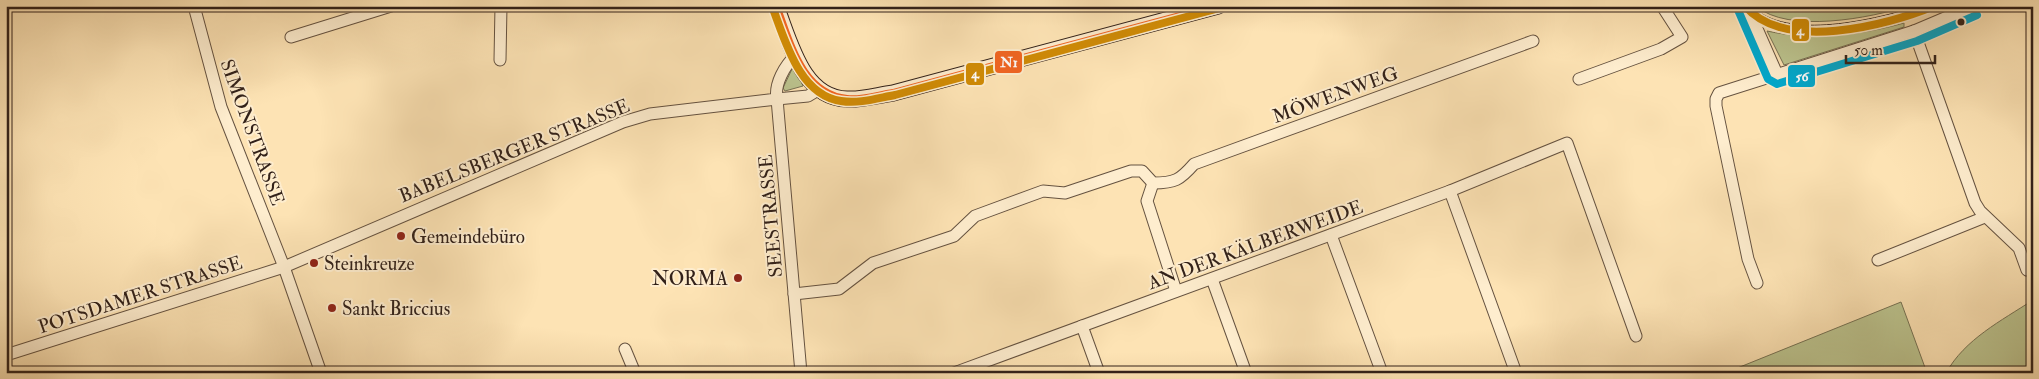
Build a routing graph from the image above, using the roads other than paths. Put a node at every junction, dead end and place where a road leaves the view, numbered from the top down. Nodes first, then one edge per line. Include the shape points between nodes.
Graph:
1 (194, 6) edge
2 (391, 6) edge
3 (501, 6) edge
4 (776, 6) edge
5 (1218, 6) edge
6 (1662, 6) edge
7 (1747, 6) edge
8 (1973, 6) edge
9 (1914, 31) junction
10 (291, 37) dead end
11 (1534, 41) dead end
12 (796, 55) junction
13 (500, 60) dead end
14 (1777, 74) junction
15 (1579, 79) dead end
16 (818, 90) junction
17 (777, 99) junction
18 (1153, 183) junction
19 (1450, 191) junction
20 (1985, 217) junction
21 (1331, 235) junction
22 (1878, 260) dead end
23 (284, 267) junction
24 (2027, 270) dead end
25 (1212, 279) junction
26 (1757, 283) dead end
27 (1176, 291) junction
28 (794, 294) junction
29 (1082, 326) junction
30 (1636, 336) dead end
31 (625, 349) dead end
32 (6, 355) edge
33 (321, 373) edge
34 (635, 373) edge
35 (801, 373) edge
36 (954, 373) edge
37 (1099, 373) edge
38 (1246, 373) edge
39 (1382, 373) edge
40 (1516, 373) edge

1 - 23 street, SIMONSTRASSE via 221,107
2 - 10 street
3 - 13 street
4 - 12 main road
5 - 16 main road via 893,93 846,100
6 - 15 street via 1682,37 1661,49
7 - 14 street
8 - 9 street
9 - 14 street
9 - 20 street via 1975,203
11 - 18 street, MÖWENWEG via 1194,164 1180,180
12 - 16 main road via 808,80
12 - 17 street via 776,87
14 - 26 street via 1719,93 1716,99 1748,259
16 - 17 street via 808,96
17 - 23 street, BABELSBERGER STRASSE via 650,114 623,122
17 - 28 street, SEESTRASSE
18 - 27 street via 1146,201
18 - 28 street via 1142,171 1131,170 1065,193 1043,191 975,216 954,236 873,262 839,289
19 - 21 street, AN DER KÄLBERWEIDE
19 - 30 street, AN DER KÄLBERWEIDE via 1566,143
19 - 40 street
20 - 22 street
20 - 24 street via 2019,248
21 - 25 street, AN DER KÄLBERWEIDE
21 - 39 street
23 - 32 street, POTSDAMER STRASSE
23 - 33 street, SIMONSTRASSE
25 - 27 street, AN DER KÄLBERWEIDE
25 - 38 street
27 - 29 street, AN DER KÄLBERWEIDE
28 - 35 street, SEESTRASSE
29 - 36 street, AN DER KÄLBERWEIDE
29 - 37 street
31 - 34 street

